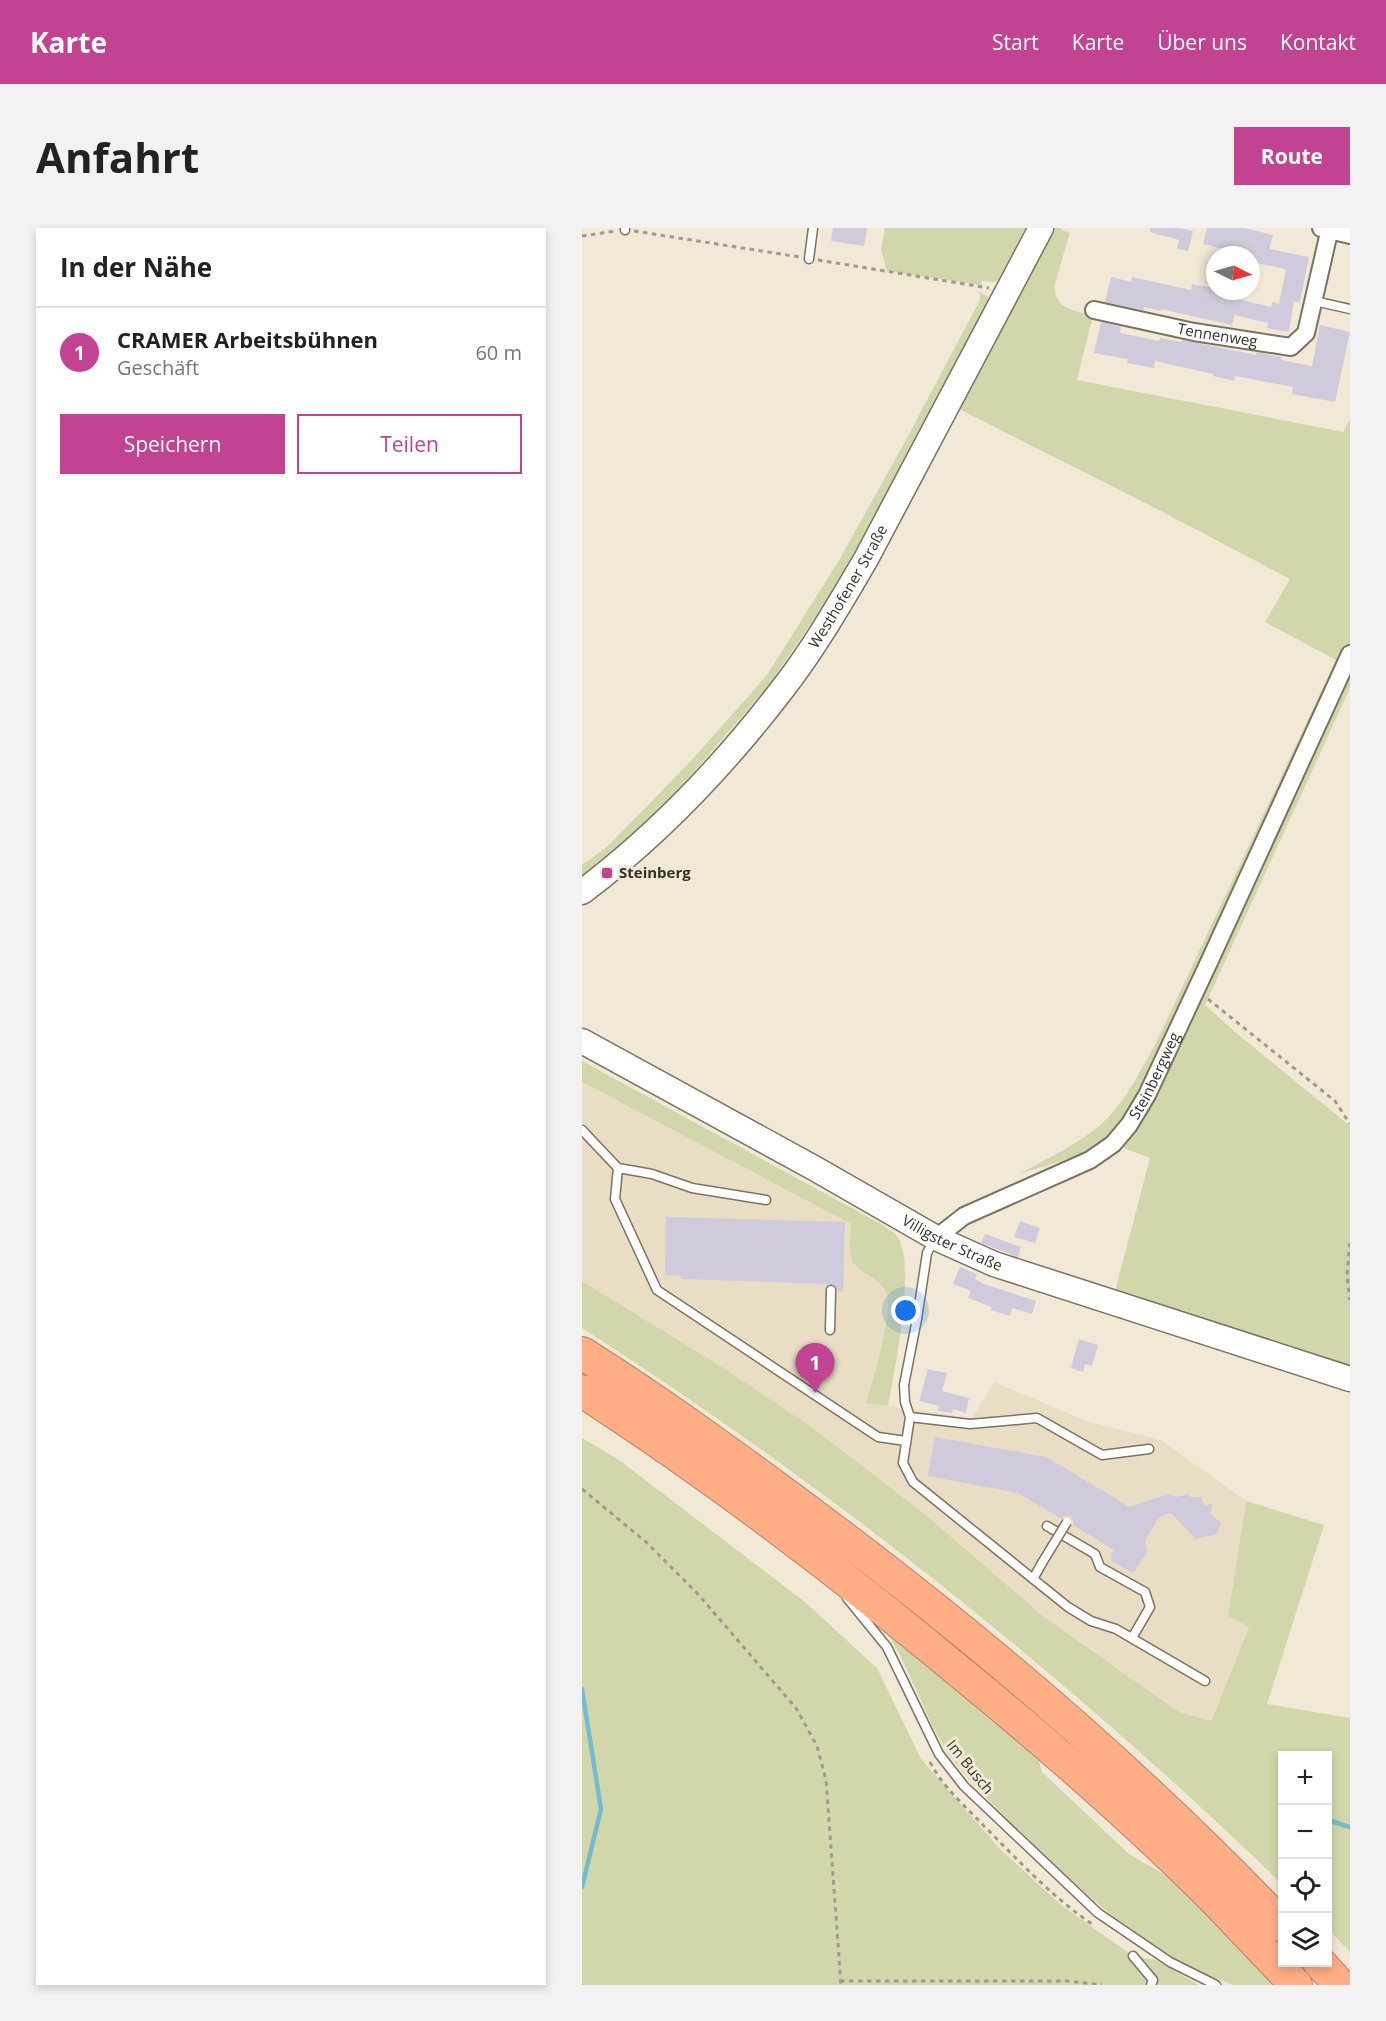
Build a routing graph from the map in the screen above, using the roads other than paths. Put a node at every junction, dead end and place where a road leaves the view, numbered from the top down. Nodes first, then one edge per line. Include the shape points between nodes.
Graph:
1 (813, 228) edge
2 (1041, 228) edge
3 (1327, 229) edge
4 (1350, 235) edge
5 (809, 259) road end
6 (1314, 302) junction
7 (1350, 309) edge
8 (1094, 310) dead end
9 (1350, 654) edge
10 (582, 892) edge
11 (582, 1041) edge
12 (582, 1130) edge
13 (618, 1168) junction
14 (766, 1200) dead end
15 (936, 1238) junction
16 (831, 1290) dead end
17 (830, 1330) dead end
18 (582, 1353) edge
19 (1350, 1379) edge
20 (582, 1391) edge
21 (910, 1417) junction
22 (906, 1441) junction
23 (1149, 1449) dead end
24 (759, 1514) junction
25 (1067, 1522) dead end
26 (1047, 1526) dead end
27 (782, 1544) dead end
28 (1033, 1579) junction
29 (842, 1592) dead end
30 (1132, 1638) junction
31 (1205, 1681) dead end
32 (1278, 1921) edge
33 (1133, 1956) dead end
34 (1324, 1967) edge
35 (1151, 1985) edge
36 (1216, 1985) edge
37 (1296, 1985) edge
38 (1340, 1985) edge

1 - 5 lane
2 - 10 main road, Westhofener Straße via 866,559 785,686 675,813
3 - 4 street
3 - 6 street, Tennenweg
6 - 7 lane
6 - 8 street, Tennenweg via 1306,333 1291,347 1194,332
9 - 15 street, Steinbergweg via 1196,990 1129,1125 1113,1144 1090,1160 964,1216
11 - 15 main road, Villigster Straße
12 - 13 lane
13 - 14 lane via 652,1174 692,1188
13 - 22 lane via 615,1199 657,1290 878,1437
15 - 19 main road, Villigster Straße via 994,1264
15 - 21 lane via 927,1253 904,1385
16 - 17 lane
18 - 32 highway via 737,1458 907,1585 1070,1720 1225,1864
20 - 24 highway
21 - 22 lane
21 - 23 lane via 970,1424 1037,1418 1102,1455
22 - 28 lane via 903,1463 913,1482
24 - 27 lane
24 - 37 highway via 878,1604 1055,1751 1215,1900
25 - 28 lane, bridge
26 - 30 lane via 1095,1554 1100,1567 1145,1592 1150,1607
28 - 30 lane via 1091,1621
29 - 36 lane, Im Busch via 887,1647 939,1754 964,1786 1098,1913 1170,1962
30 - 31 lane
33 - 35 lane via 1153,1980
34 - 38 highway

